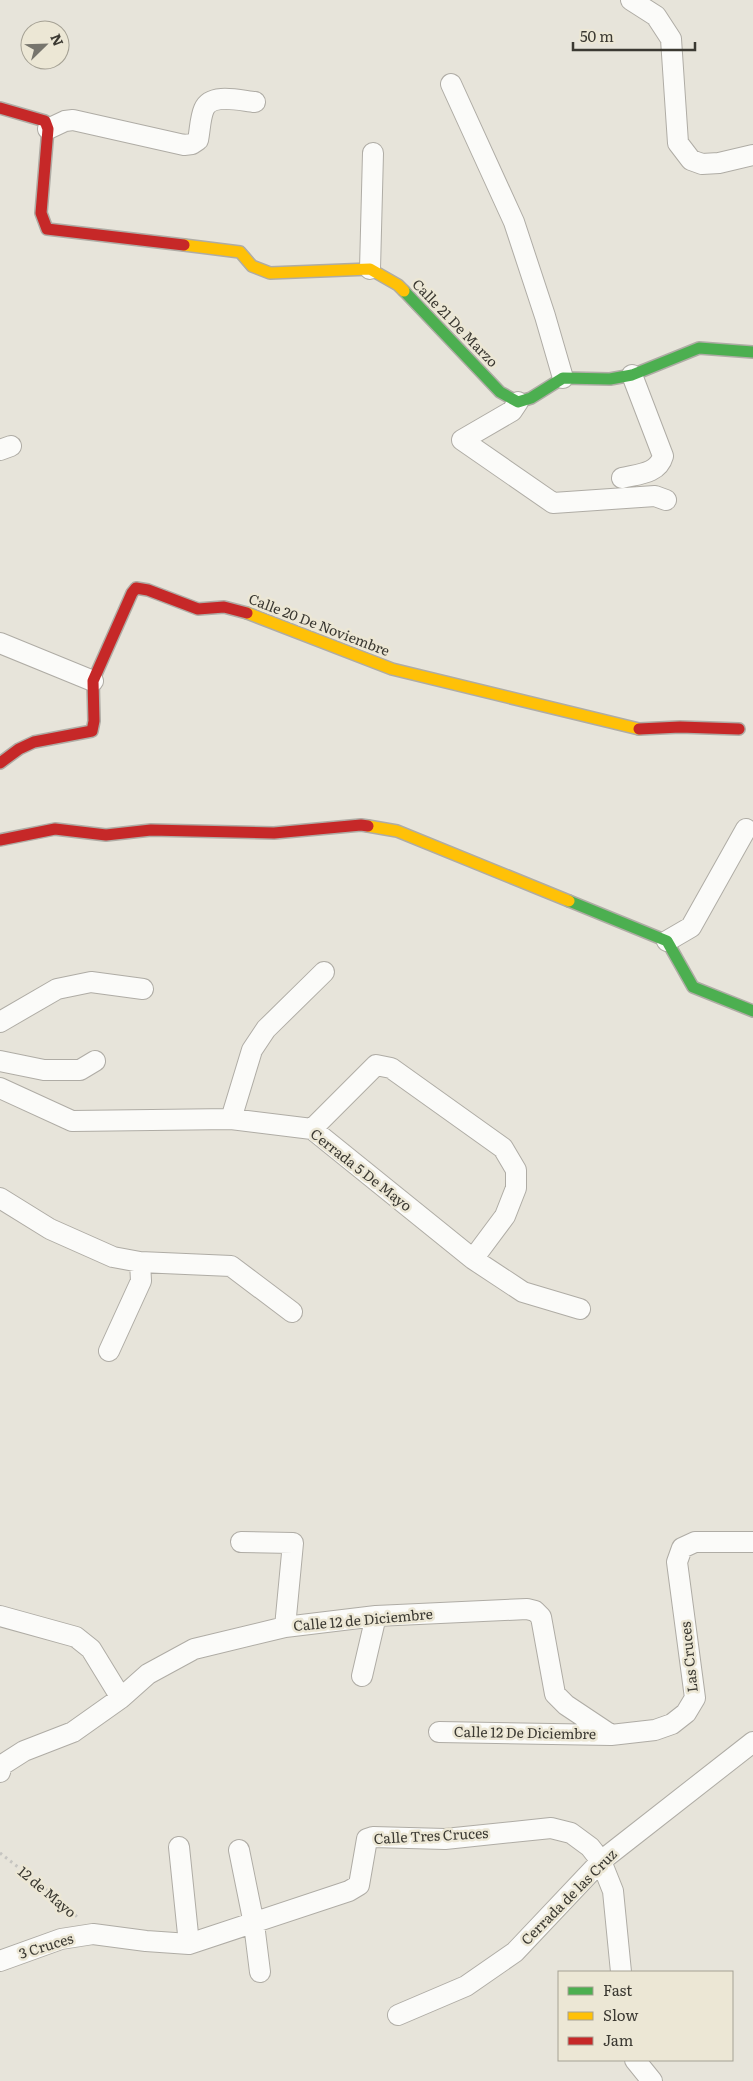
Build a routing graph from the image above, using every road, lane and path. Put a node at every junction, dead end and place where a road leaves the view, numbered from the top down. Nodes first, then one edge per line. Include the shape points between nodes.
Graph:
1 (631, 0) edge
2 (452, 84) dead end
3 (255, 102) dead end
4 (0, 108) edge
5 (48, 129) junction
6 (373, 153) dead end
7 (753, 155) edge
8 (370, 269) junction
9 (753, 352) edge
10 (632, 375) junction
11 (562, 378) junction
12 (518, 402) junction
13 (622, 478) dead end
14 (666, 500) dead end
15 (0, 643) edge
16 (93, 681) junction
17 (739, 729) dead end
18 (0, 763) edge
19 (746, 829) dead end
20 (0, 840) edge
21 (667, 941) junction
22 (324, 972) dead end
23 (143, 989) dead end
24 (753, 1011) edge
25 (0, 1022) edge
26 (0, 1061) edge
27 (95, 1061) dead end
28 (0, 1088) edge
29 (231, 1119) junction
30 (312, 1129) junction
31 (0, 1198) edge
32 (473, 1259) junction
33 (140, 1262) junction
34 (580, 1309) dead end
35 (292, 1312) dead end
36 (109, 1351) dead end
37 (240, 1542) dead end
38 (753, 1542) edge
39 (0, 1616) edge
40 (376, 1616) junction
41 (285, 1627) junction
42 (362, 1676) dead end
43 (122, 1698) junction
44 (439, 1732) dead end
45 (611, 1735) junction
46 (753, 1742) edge
47 (0, 1772) edge
48 (179, 1847) dead end
49 (239, 1850) dead end
50 (0, 1853) edge
51 (602, 1860) junction
52 (254, 1924) junction
53 (93, 1934) junction
54 (188, 1944) junction
55 (0, 1960) edge
56 (621, 1971) edge
57 (260, 1972) dead end
58 (398, 2015) dead end
59 (636, 2061) edge
60 (652, 2081) edge

1 - 7 street via 656,16 672,39 678,143 691,160 702,164 719,163
2 - 11 street via 514,222
3 - 5 street via 212,101 204,108 198,140 192,144 184,145 73,120
4 - 5 street via 45,121
5 - 8 street via 41,213 47,229 240,252 252,266 270,272
6 - 8 street
8 - 12 street, Calle 21 De Marzo via 398,285 500,392
9 - 10 street via 699,348
10 - 11 street via 610,379
10 - 13 street via 664,456 657,469
11 - 12 street via 531,398
12 - 14 street via 512,411 462,440 553,503 655,496
15 - 16 street
16 - 17 street, Calle 20 De Noviembre via 136,588 198,609 224,607 244,612 392,669 644,730 680,727
16 - 18 street, Calle 20 De Noviembre via 92,731 25,745
19 - 21 street via 691,927
20 - 21 street via 54,829 106,835 151,830 274,833 361,825 397,831
21 - 24 street via 693,987
22 - 29 street via 266,1030 252,1050
23 - 25 street via 92,982 56,989
26 - 27 street via 44,1070 80,1070
28 - 29 street, Cerrada 5 De Mayo via 72,1121
29 - 30 street, Cerrada 5 De Mayo
30 - 32 street, Cerrada 5 De Mayo
30 - 32 street via 376,1065 391,1068 503,1148 516,1170 516,1188 505,1216
31 - 33 street via 50,1229 113,1257
32 - 34 street, Cerrada 5 De Mayo via 522,1292
33 - 35 street via 231,1266
33 - 36 street via 141,1281
37 - 41 street via 293,1543
38 - 45 street, Las Cruces via 695,1542 682,1548 677,1562 695,1698 686,1713 672,1724 654,1730
39 - 43 street via 76,1637 91,1649
40 - 41 street, Calle 12 de Diciembre
40 - 42 street, Calle 12 De Diciembre
40 - 45 street, Calle 12 de Diciembre via 535,1611 541,1618 555,1694
41 - 43 street, Calle 12 de Diciembre via 194,1649 148,1674
43 - 47 street, Calle 12 de Diciembre via 73,1732 24,1751 2,1765
44 - 45 street, Calle 12 De Diciembre
46 - 51 street, Cerrada de las Cruz
48 - 54 street
49 - 52 street
50 - 53 path, 12 de Mayo via 64,1902
51 - 52 street, Calle Tres Cruces via 571,1833 551,1828 445,1839 372,1836 365,1845 359,1885
51 - 56 street, Calle Tres Cruces via 613,1891
51 - 58 street, Cerrada de las Cruz via 515,1952 466,1986
52 - 54 street, Calle Tres Cruces
52 - 57 street
53 - 54 street, Calle Tres Cruces
53 - 55 street, 3 Cruces via 61,1939
59 - 60 street

